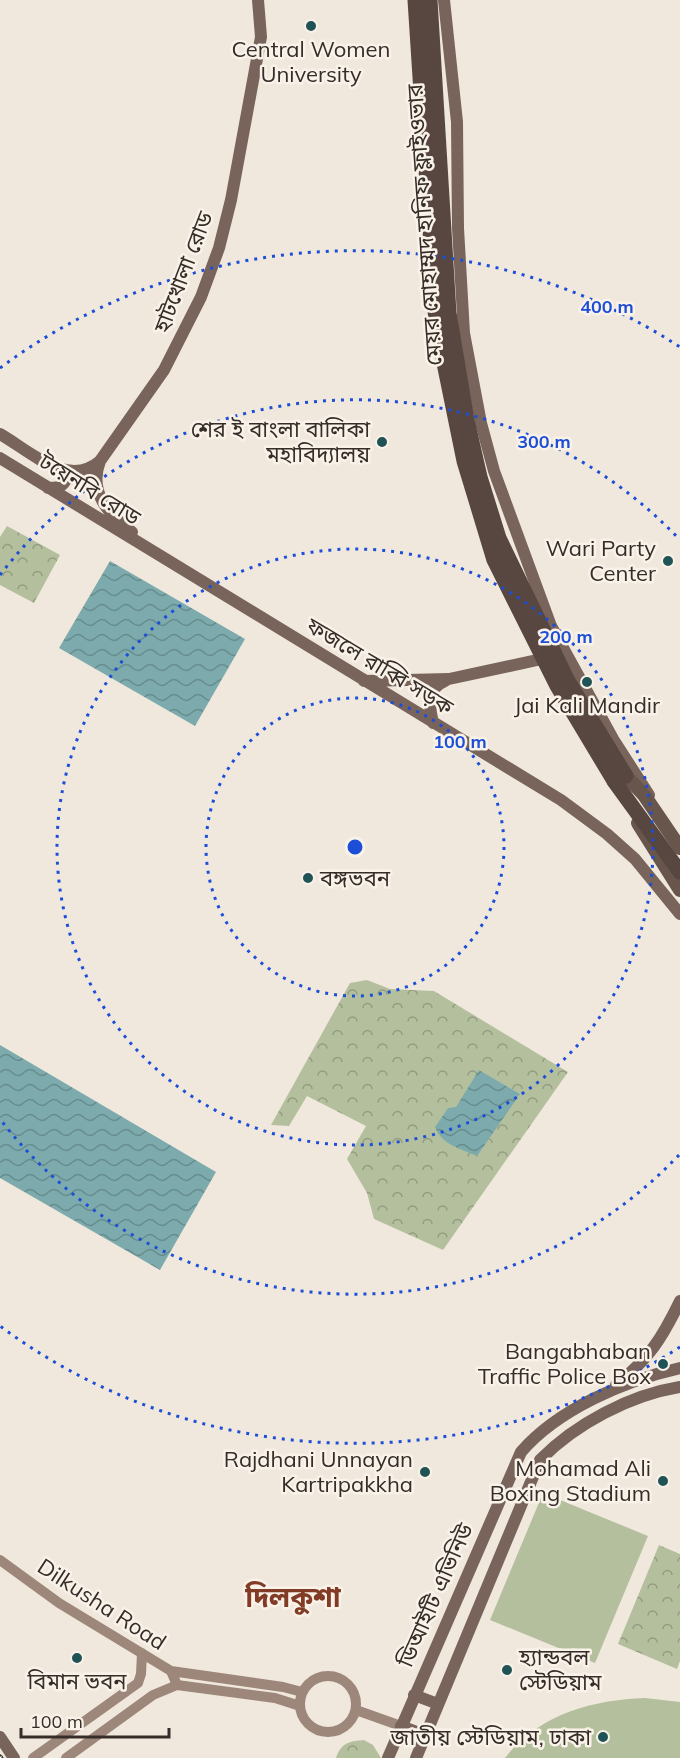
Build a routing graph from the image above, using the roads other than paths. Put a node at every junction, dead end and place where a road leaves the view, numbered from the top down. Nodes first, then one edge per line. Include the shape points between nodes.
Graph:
1 (258, 0) edge
2 (415, 0) edge
3 (430, 0) edge
4 (444, 0) edge
5 (0, 434) edge
6 (0, 458) edge
7 (100, 460) junction
8 (62, 470) junction
9 (48, 488) junction
10 (159, 556) junction
11 (565, 654) junction
12 (449, 680) junction
13 (363, 681) junction
14 (433, 723) junction
15 (620, 778) junction
16 (680, 836) edge
17 (680, 848) edge
18 (680, 862) edge
19 (680, 872) edge
20 (680, 890) edge
21 (680, 914) edge
22 (680, 1301) edge
23 (680, 1368) edge
24 (680, 1387) edge
25 (608, 1391) junction
26 (548, 1427) junction
27 (557, 1442) junction
28 (0, 1560) edge
29 (142, 1653) junction
30 (171, 1671) junction
31 (177, 1685) junction
32 (302, 1692) junction
33 (414, 1695) junction
34 (438, 1704) junction
35 (300, 1706) junction
36 (356, 1710) junction
37 (401, 1726) junction
38 (425, 1735) junction
39 (0, 1737) edge
40 (14, 1758) edge
41 (33, 1758) edge
42 (66, 1758) edge
43 (388, 1758) edge
44 (416, 1758) edge

1 - 7 main road, হাটখোলা রোড via 261,37 219,248 201,297 169,361
2 - 15 highway, মেয়র মোহাম্মদ হানিফ ফ্লাইওভার, bridge via 436,324 464,461 494,560 556,686
3 - 15 highway, মেয়র মোহাম্মদ হানিফ ফ্লাইওভার, bridge via 449,313 455,362 480,477 499,538 553,652
4 - 11 main road via 457,122 464,333 475,397 494,471 535,587
5 - 8 main road, টয়েনবি রোড
6 - 9 main road, টয়েনবি রোড
7 - 8 main road via 86,471
7 - 10 main road via 97,487 103,504
8 - 9 main road via 66,480 63,485
9 - 10 main road, টয়েনবি রোড
10 - 13 main road, ফজলে রাব্বি সড়ক
11 - 12 main road
11 - 16 main road via 629,765
12 - 13 main road
12 - 14 main road via 437,684 430,695
13 - 14 main road, ফজলে রাব্বি সড়ক
14 - 21 main road, ফজলে রাব্বি সড়ক via 561,800 608,834 635,859
15 - 17 highway via 644,795
15 - 18 highway, মেয়র মোহাম্মদ হানিফ ফ্লাইওভার
15 - 19 highway, মেয়র মোহাম্মদ হানিফ ফ্লাইওভার
15 - 20 highway via 646,838
22 - 25 main road via 655,1348 639,1367
23 - 25 main road, ডিআইটি এভিনিউ
24 - 27 main road, ডিআইটি এভিনিউ via 642,1397 577,1428
25 - 26 main road, ডিআইটি এভিনিউ
26 - 27 main road
26 - 33 main road, ডিআইটি এভিনিউ via 534,1437 513,1467
27 - 34 main road, ডিআইটি এভিনিউ via 540,1460
28 - 29 main road, Dilkusha Road via 59,1603
29 - 30 main road, Dilkusha Road
29 - 41 main road via 138,1683
30 - 31 main road, Dilkusha Road
30 - 32 main road
31 - 35 main road via 275,1698
31 - 42 main road via 153,1695
32 - 35 main road
32 - 36 main road via 319,1677 335,1676 354,1693
33 - 34 main road
33 - 37 main road, ডিআইটি এভিনিউ
34 - 38 main road, ডিআইটি এভিনিউ
35 - 36 main road via 312,1727 328,1732 346,1726
36 - 37 main road
37 - 38 main road
37 - 43 main road, ডিআইটি এভিনিউ
38 - 44 main road, ডিআইটি এভিনিউ
39 - 40 main road

